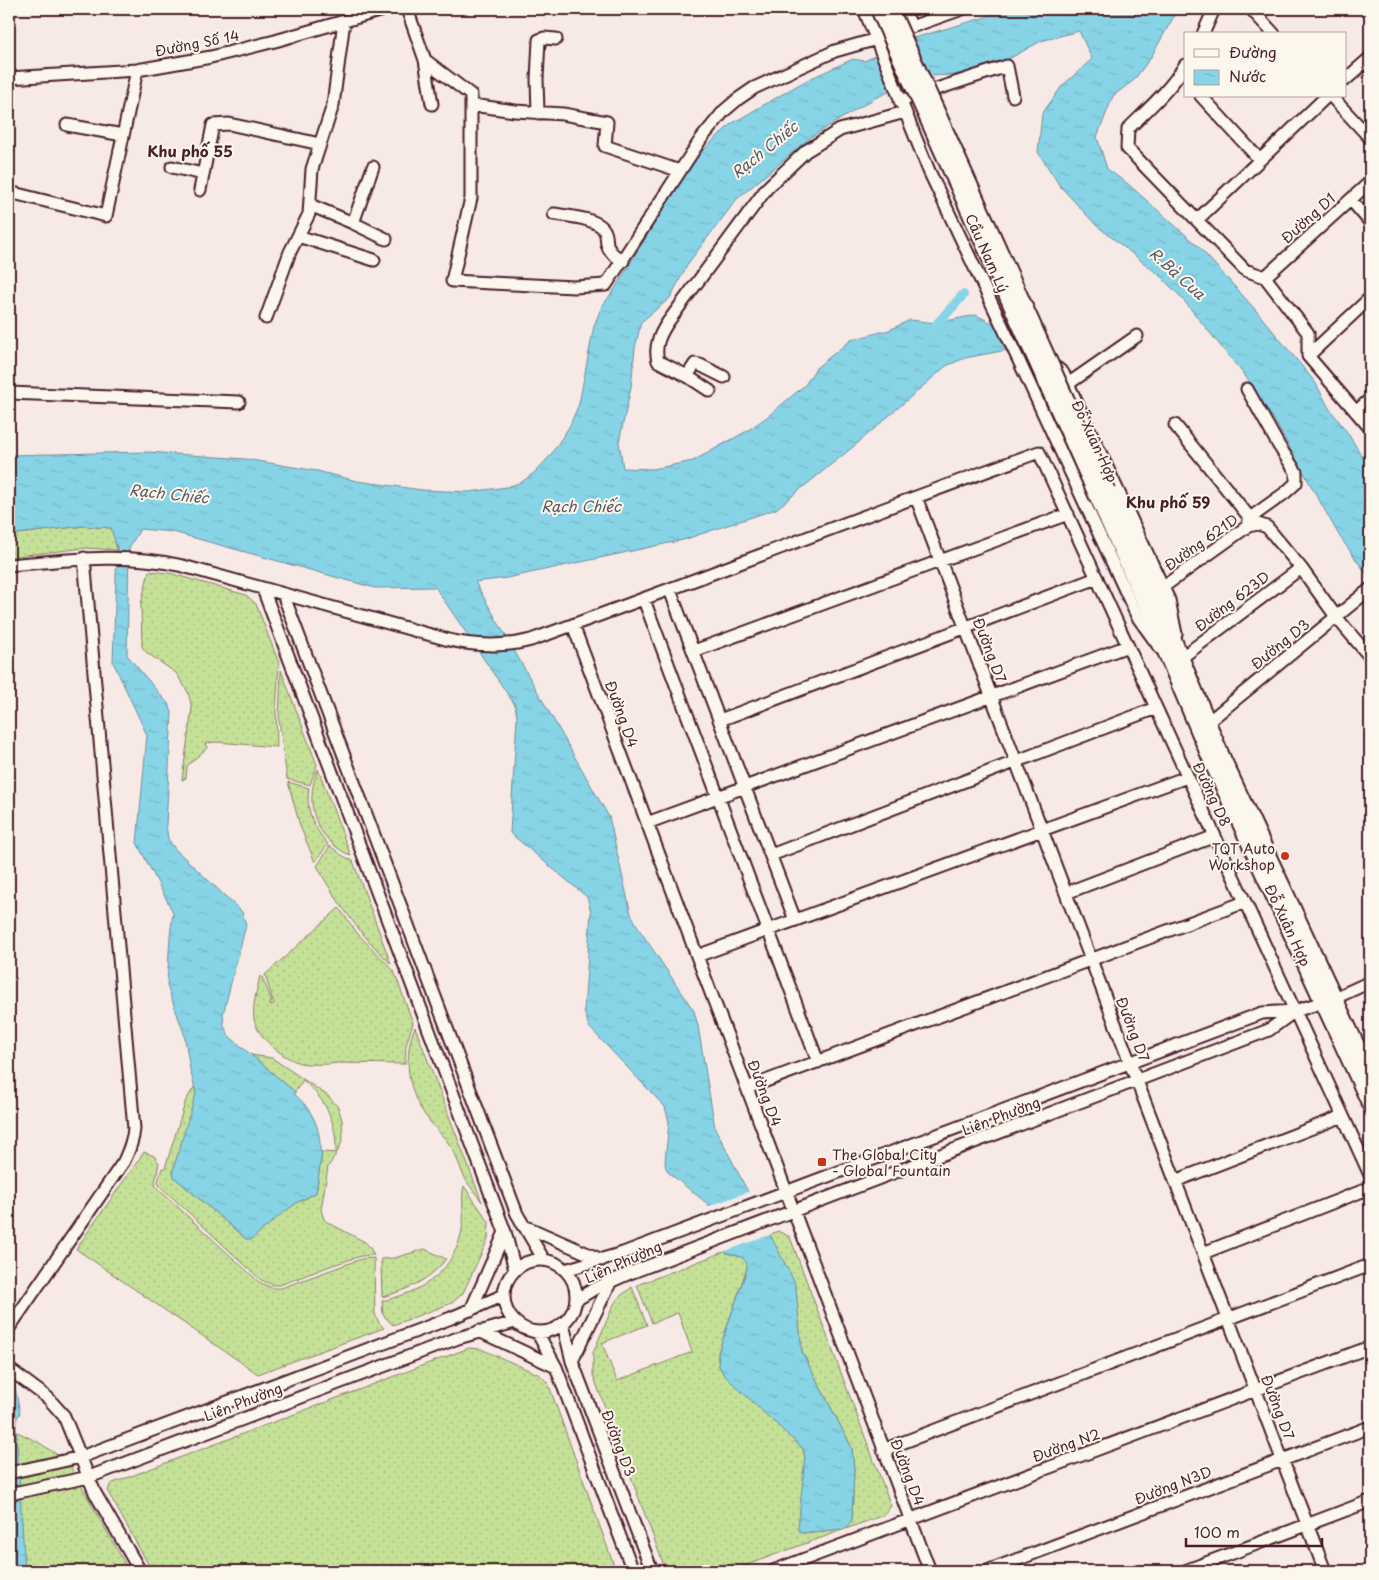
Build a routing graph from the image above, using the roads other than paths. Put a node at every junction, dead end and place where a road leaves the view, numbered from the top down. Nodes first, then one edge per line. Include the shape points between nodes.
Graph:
1 (386, 9) edge
2 (407, 9) edge
3 (864, 9) edge
4 (878, 9) edge
5 (892, 9) edge
6 (904, 9) edge
7 (962, 9) edge
8 (1214, 9) edge
9 (1251, 9) edge
10 (344, 21) junction
11 (911, 26) junction
12 (1204, 32) edge
13 (1272, 32) edge
14 (556, 39) dead end
15 (877, 39) junction
16 (1370, 58) edge
17 (425, 60) junction
18 (137, 70) junction
19 (1184, 73) edge
20 (9, 78) edge
21 (1346, 79) edge
22 (1013, 96) dead end
23 (1203, 98) edge
24 (1325, 98) edge
25 (1334, 98) edge
26 (432, 104) dead end
27 (472, 105) junction
28 (903, 106) junction
29 (538, 112) junction
30 (67, 125) dead end
31 (123, 135) junction
32 (1370, 138) edge
33 (320, 144) junction
34 (1260, 160) junction
35 (172, 167) dead end
36 (373, 167) dead end
37 (680, 171) junction
38 (203, 174) junction
39 (1370, 182) edge
40 (200, 190) dead end
41 (9, 192) edge
42 (1351, 200) junction
43 (310, 205) junction
44 (554, 214) dead end
45 (1197, 220) junction
46 (1370, 222) edge
47 (352, 223) junction
48 (298, 236) junction
49 (386, 239) dead end
50 (374, 260) dead end
51 (623, 261) junction
52 (1265, 276) junction
53 (1370, 298) edge
54 (266, 318) dead end
55 (1137, 336) dead end
56 (1308, 356) junction
57 (687, 376) junction
58 (724, 377) dead end
59 (1027, 378) junction
60 (1068, 384) junction
61 (1247, 389) dead end
62 (710, 392) dead end
63 (9, 393) edge
64 (1370, 399) edge
65 (239, 402) dead end
66 (1356, 412) junction
67 (1175, 425) dead end
68 (1370, 428) edge
69 (1103, 494) junction
70 (916, 496) junction
71 (1068, 514) junction
72 (1252, 523) junction
73 (84, 558) junction
74 (940, 561) junction
75 (9, 565) edge
76 (1301, 568) junction
77 (1097, 578) junction
78 (1163, 587) junction
79 (263, 589) junction
80 (670, 590) junction
81 (1367, 592) edge
82 (283, 594) junction
83 (644, 600) junction
84 (1337, 618) junction
85 (573, 625) junction
86 (965, 627) junction
87 (1128, 646) junction
88 (694, 652) junction
89 (1370, 657) edge
90 (1175, 660) junction
91 (992, 696) junction
92 (1156, 708) junction
93 (720, 720) junction
94 (1202, 725) junction
95 (345, 759) junction
96 (1016, 762) junction
97 (329, 765) junction
98 (1188, 777) junction
99 (745, 788) junction
100 (718, 798) junction
101 (647, 824) junction
102 (1042, 830) junction
103 (1215, 836) junction
104 (771, 855) junction
105 (1066, 893) junction
106 (1245, 902) junction
107 (796, 920) junction
108 (768, 930) junction
109 (697, 956) junction
110 (1091, 959) junction
111 (423, 966) junction
112 (407, 971) junction
113 (1370, 982) edge
114 (1329, 1000) junction
115 (1294, 1011) junction
116 (818, 1062) junction
117 (1130, 1063) junction
118 (1370, 1073) edge
119 (1137, 1081) junction
120 (747, 1088) junction
121 (1370, 1106) edge
122 (1343, 1116) junction
123 (500, 1168) junction
124 (483, 1174) junction
125 (1370, 1175) edge
126 (1175, 1181) junction
127 (1370, 1188) edge
128 (786, 1192) junction
129 (793, 1211) junction
130 (522, 1225) junction
131 (505, 1232) junction
132 (1203, 1253) junction
133 (544, 1260) junction
134 (602, 1260) junction
135 (1370, 1265) edge
136 (515, 1270) junction
137 (565, 1270) junction
138 (611, 1281) junction
139 (504, 1295) junction
140 (576, 1300) junction
141 (471, 1310) junction
142 (1228, 1318) junction
143 (514, 1322) junction
144 (563, 1324) junction
145 (9, 1328) edge
146 (479, 1331) junction
147 (537, 1332) junction
148 (1370, 1347) edge
149 (572, 1361) junction
150 (556, 1367) junction
151 (9, 1369) edge
152 (1256, 1390) junction
153 (165, 1425) junction
154 (1370, 1427) edge
155 (173, 1445) junction
156 (884, 1450) junction
157 (81, 1457) junction
158 (1282, 1460) junction
159 (9, 1473) edge
160 (89, 1477) junction
161 (9, 1494) edge
162 (1370, 1501) edge
163 (631, 1515) junction
164 (910, 1519) junction
165 (614, 1521) junction
166 (1307, 1525) junction
167 (140, 1571) edge
168 (633, 1571) edge
169 (652, 1571) edge
170 (772, 1571) edge
171 (930, 1571) edge
172 (986, 1571) edge
173 (1185, 1571) edge
174 (1325, 1571) edge

1 - 10 street, Đường Số 14
2 - 17 street
3 - 15 street
4 - 69 main road, Cầu Nam Lý, bridge
5 - 69 main road, Cầu Nam Lý, bridge
6 - 11 street
7 - 11 street
8 - 12 street
9 - 13 street
10 - 18 street, Đường Số 14 via 275,41
10 - 33 street via 333,105
11 - 15 street
14 - 29 street via 539,40
15 - 28 street, Đỗ Xuân Hợp
15 - 37 street via 835,51 746,93 712,124
16 - 21 street
17 - 26 street
17 - 27 street via 470,95
18 - 20 street, Đường Số 14
18 - 31 street
19 - 45 street via 1128,128 1126,148
22 - 28 street via 1007,66
23 - 34 street
24 - 34 street
25 - 32 street
27 - 29 street
27 - 51 street via 471,198 452,281 574,287 606,285
28 - 57 street via 840,130 806,151 767,188 661,333 658,361
28 - 59 street, Đỗ Xuân Hợp via 928,171
29 - 37 street via 607,122 604,146
30 - 31 street
31 - 41 street via 106,216
33 - 38 street via 229,124 213,125
33 - 43 street via 312,169
34 - 45 street
35 - 38 street
36 - 47 street
37 - 51 street
38 - 40 street
39 - 42 street, Đường D1
42 - 46 street
42 - 52 street, Đường D1
43 - 47 street
43 - 48 street
44 - 51 street via 580,218 603,227 610,252
45 - 52 street via 1246,270
47 - 49 street
48 - 50 street
48 - 54 street
52 - 56 street via 1308,333
53 - 56 street
55 - 60 street
56 - 66 street
57 - 58 street via 695,364
57 - 62 street
59 - 60 street, Đỗ Xuân Hợp via 1052,367 1063,373
59 - 90 street, Đỗ Xuân Hợp via 1137,616
60 - 78 street, Đỗ Xuân Hợp
61 - 72 street, Đường 621D via 1296,472 1296,483
63 - 65 street
64 - 66 street
66 - 68 street
67 - 72 street
69 - 90 main road, Đỗ Xuân Hợp
70 - 71 street, Đường D8 via 1040,452
70 - 74 street, Đường D7
70 - 80 street
71 - 74 street
71 - 77 street, Đường D8
72 - 76 street via 1267,527
72 - 78 street, Đường 621D
73 - 75 street
73 - 79 street via 173,564
73 - 145 street via 134,1129 131,1147 124,1161
74 - 86 street, Đường D7
74 - 88 street
76 - 84 street
76 - 90 street, Đường 623D
77 - 86 street
77 - 87 street, Đường D8
78 - 90 street, Đỗ Xuân Hợp via 1169,600
79 - 82 street
79 - 97 street
80 - 83 street
80 - 88 street
81 - 84 street, Đường D3
82 - 85 street via 468,644 514,644
82 - 95 street
83 - 85 street
83 - 100 street
84 - 89 street
84 - 94 street, Đường D3
85 - 101 street, Đường D4
86 - 91 street, Đường D7
86 - 93 street
87 - 91 street
87 - 92 street, Đường D8
88 - 93 street
90 - 94 main road, Đỗ Xuân Hợp
91 - 96 street, Đường D7
91 - 99 street
92 - 96 street
92 - 98 street, Đường D8
93 - 99 street
94 - 114 main road, Đỗ Xuân Hợp via 1268,857
95 - 97 street
95 - 111 street
96 - 102 street, Đường D7
96 - 104 street
97 - 112 street
98 - 102 street
98 - 103 street, Đường D8
99 - 100 street
99 - 104 street
100 - 101 street
100 - 108 street
101 - 109 street, Đường D4
102 - 105 street, Đường D7
102 - 107 street
103 - 105 street
103 - 106 street, Đường D8
104 - 107 street
105 - 110 street, Đường D7
106 - 110 street
106 - 115 street, Đường D8
107 - 108 street
108 - 109 street
108 - 116 street
109 - 120 street, Đường D4
110 - 116 street
110 - 117 street, Đường D7
111 - 112 street
111 - 123 street
112 - 124 street
113 - 114 street, Liên Phường
114 - 115 street, Liên Phường
114 - 118 main road, Đỗ Xuân Hợp
114 - 121 main road, Đỗ Xuân Hợp
115 - 117 street, Liên Phường via 1262,1013
115 - 119 street, Liên Phường via 1269,1030
115 - 122 street, Đường D8
116 - 120 street
117 - 119 street, Đường D7
117 - 128 street, Liên Phường
119 - 126 street, Đường D7
119 - 129 street, Liên Phường
120 - 128 street, Đường D4
122 - 125 street, Đường D8
122 - 126 street
123 - 124 street
123 - 130 street
124 - 131 street
126 - 132 street, Đường D7
127 - 132 street
128 - 129 street, Đường D4
128 - 134 street, Liên Phường
129 - 138 street, Liên Phường
129 - 156 street, Đường D4
130 - 133 street
130 - 134 street
131 - 136 street
131 - 141 street
132 - 142 street, Đường D7
133 - 136 street via 527,1262
133 - 137 street, Liên Phường
134 - 137 street, Liên Phường
135 - 142 street
136 - 139 street via 507,1281
137 - 140 street, Liên Phường via 575,1285
138 - 140 street, Liên Phường
138 - 149 street
139 - 141 street, Liên Phường
139 - 143 street via 506,1310
140 - 144 street, Liên Phường via 572,1313
141 - 153 street, Liên Phường
142 - 152 street, Đường D7
142 - 156 street
143 - 146 street, Liên Phường
143 - 147 street
144 - 147 street
144 - 149 street, Đường D3
146 - 150 street
146 - 155 street, Liên Phường
147 - 150 street
148 - 152 street, Đường N2
149 - 163 street, Đường D3
150 - 165 street
151 - 157 street via 60,1410
152 - 158 street, Đường D7
152 - 164 street, Đường N2
153 - 155 street
153 - 157 street, Liên Phường
154 - 158 street, Đường N3D
155 - 160 street, Liên Phường
156 - 164 street, Đường D4
157 - 159 street, Liên Phường
157 - 160 street
158 - 166 street, Đường D7
158 - 172 street, Đường N3D
160 - 161 street, Liên Phường
160 - 167 street via 95,1494
162 - 166 street
163 - 165 street
163 - 169 street, Đường D3
164 - 170 street, Đường N2
164 - 171 street, Đường D4
165 - 168 street
166 - 173 street
166 - 174 street, Đường D7

